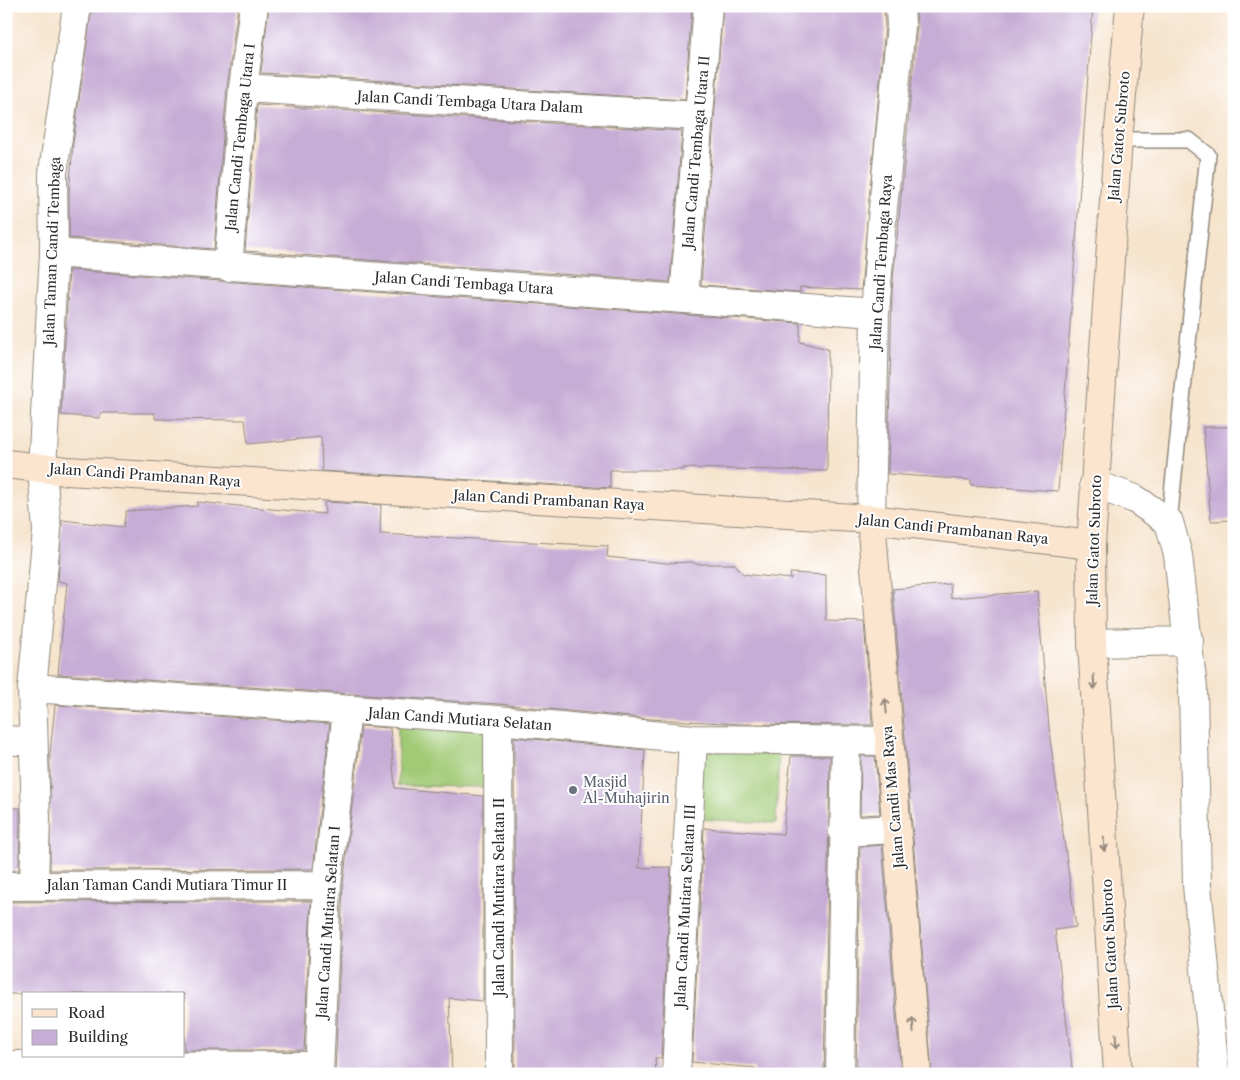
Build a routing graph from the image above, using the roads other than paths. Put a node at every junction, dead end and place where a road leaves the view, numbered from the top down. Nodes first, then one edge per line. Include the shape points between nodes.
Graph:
1 (77, 6) edge
2 (254, 6) edge
3 (708, 6) edge
4 (900, 6) edge
5 (1130, 6) edge
6 (243, 88) junction
7 (698, 116) junction
8 (1118, 140) junction
9 (54, 252) junction
10 (228, 267) junction
11 (684, 297) junction
12 (875, 313) junction
13 (6, 464) edge
14 (42, 468) junction
15 (1094, 484) junction
16 (871, 519) junction
17 (1168, 522) junction
18 (1091, 545) junction
19 (1189, 641) junction
20 (1092, 643) junction
21 (32, 688) junction
22 (347, 711) junction
23 (498, 720) junction
24 (693, 739) junction
25 (19, 741) edge
26 (846, 741) junction
27 (889, 741) junction
28 (895, 829) junction
29 (843, 832) junction
30 (327, 885) junction
31 (6, 886) edge
32 (34, 886) junction
33 (6, 1065) edge
34 (319, 1070) edge
35 (499, 1074) edge
36 (676, 1074) edge
37 (840, 1074) edge
38 (917, 1074) edge
39 (1118, 1074) edge
40 (1215, 1074) edge

1 - 9 street, Jalan Taman Candi Tembaga via 53,172
2 - 6 street, Jalan Candi Tembaga Utara I
3 - 7 street, Jalan Candi Tembaga Utara II
4 - 12 street, Jalan Candi Tembaga Raya via 901,26
5 - 8 street, Jalan Gatot Subroto
6 - 7 street, Jalan Candi Tembaga Utara Dalam
6 - 10 street, Jalan Candi Tembaga Utara I
7 - 11 street, Jalan Candi Tembaga Utara II
8 - 15 street, Jalan Gatot Subroto
8 - 17 lane via 1189,140 1208,155
9 - 10 street, Jalan Candi Tembaga Utara
9 - 14 street, Jalan Taman Candi Tembaga
10 - 11 street, Jalan Candi Tembaga Utara
11 - 12 street, Jalan Candi Tembaga Utara
12 - 16 street, Jalan Candi Tembaga Raya
13 - 14 street, Jalan Candi Prambanan Raya
14 - 16 street, Jalan Candi Prambanan Raya
14 - 21 street, Jalan Taman Candi Tembaga via 47,531
15 - 17 street via 1135,499
15 - 18 street, Jalan Gatot Subroto
16 - 18 street, Jalan Candi Prambanan Raya
27 -> 16 street, Jalan Candi Mas Raya
17 - 19 street via 1178,555
18 - 20 street, Jalan Gatot Subroto
19 - 20 street
19 - 40 street via 1194,689 1197,885
20 -> 39 street, Jalan Gatot Subroto
21 - 22 street, Jalan Candi Mutiara Selatan
21 - 25 street, Jalan Taman Candi Tembaga
22 - 23 street, Jalan Candi Mutiara Selatan
22 - 30 street, Jalan Candi Mutiara Selatan I
23 - 24 street, Jalan Candi Mutiara Selatan
23 - 35 street, Jalan Candi Mutiara Selatan II
24 - 26 street, Jalan Candi Mutiara Selatan
24 - 36 street, Jalan Candi Mutiara Selatan III
25 - 32 street, Jalan Taman Candi Tembaga via 36,818
26 - 27 street, Jalan Candi Mutiara Selatan
26 - 29 street
27 - 28 street, Jalan Candi Mas Raya
28 - 29 street
38 -> 28 street, Jalan Candi Mas Raya
29 - 37 street
30 - 32 street, Jalan Taman Candi Mutiara Timur II
30 - 34 street, Jalan Candi Mutiara Selatan I
31 - 32 street, Jalan Taman Candi Mutiara Timur II
33 - 34 street

